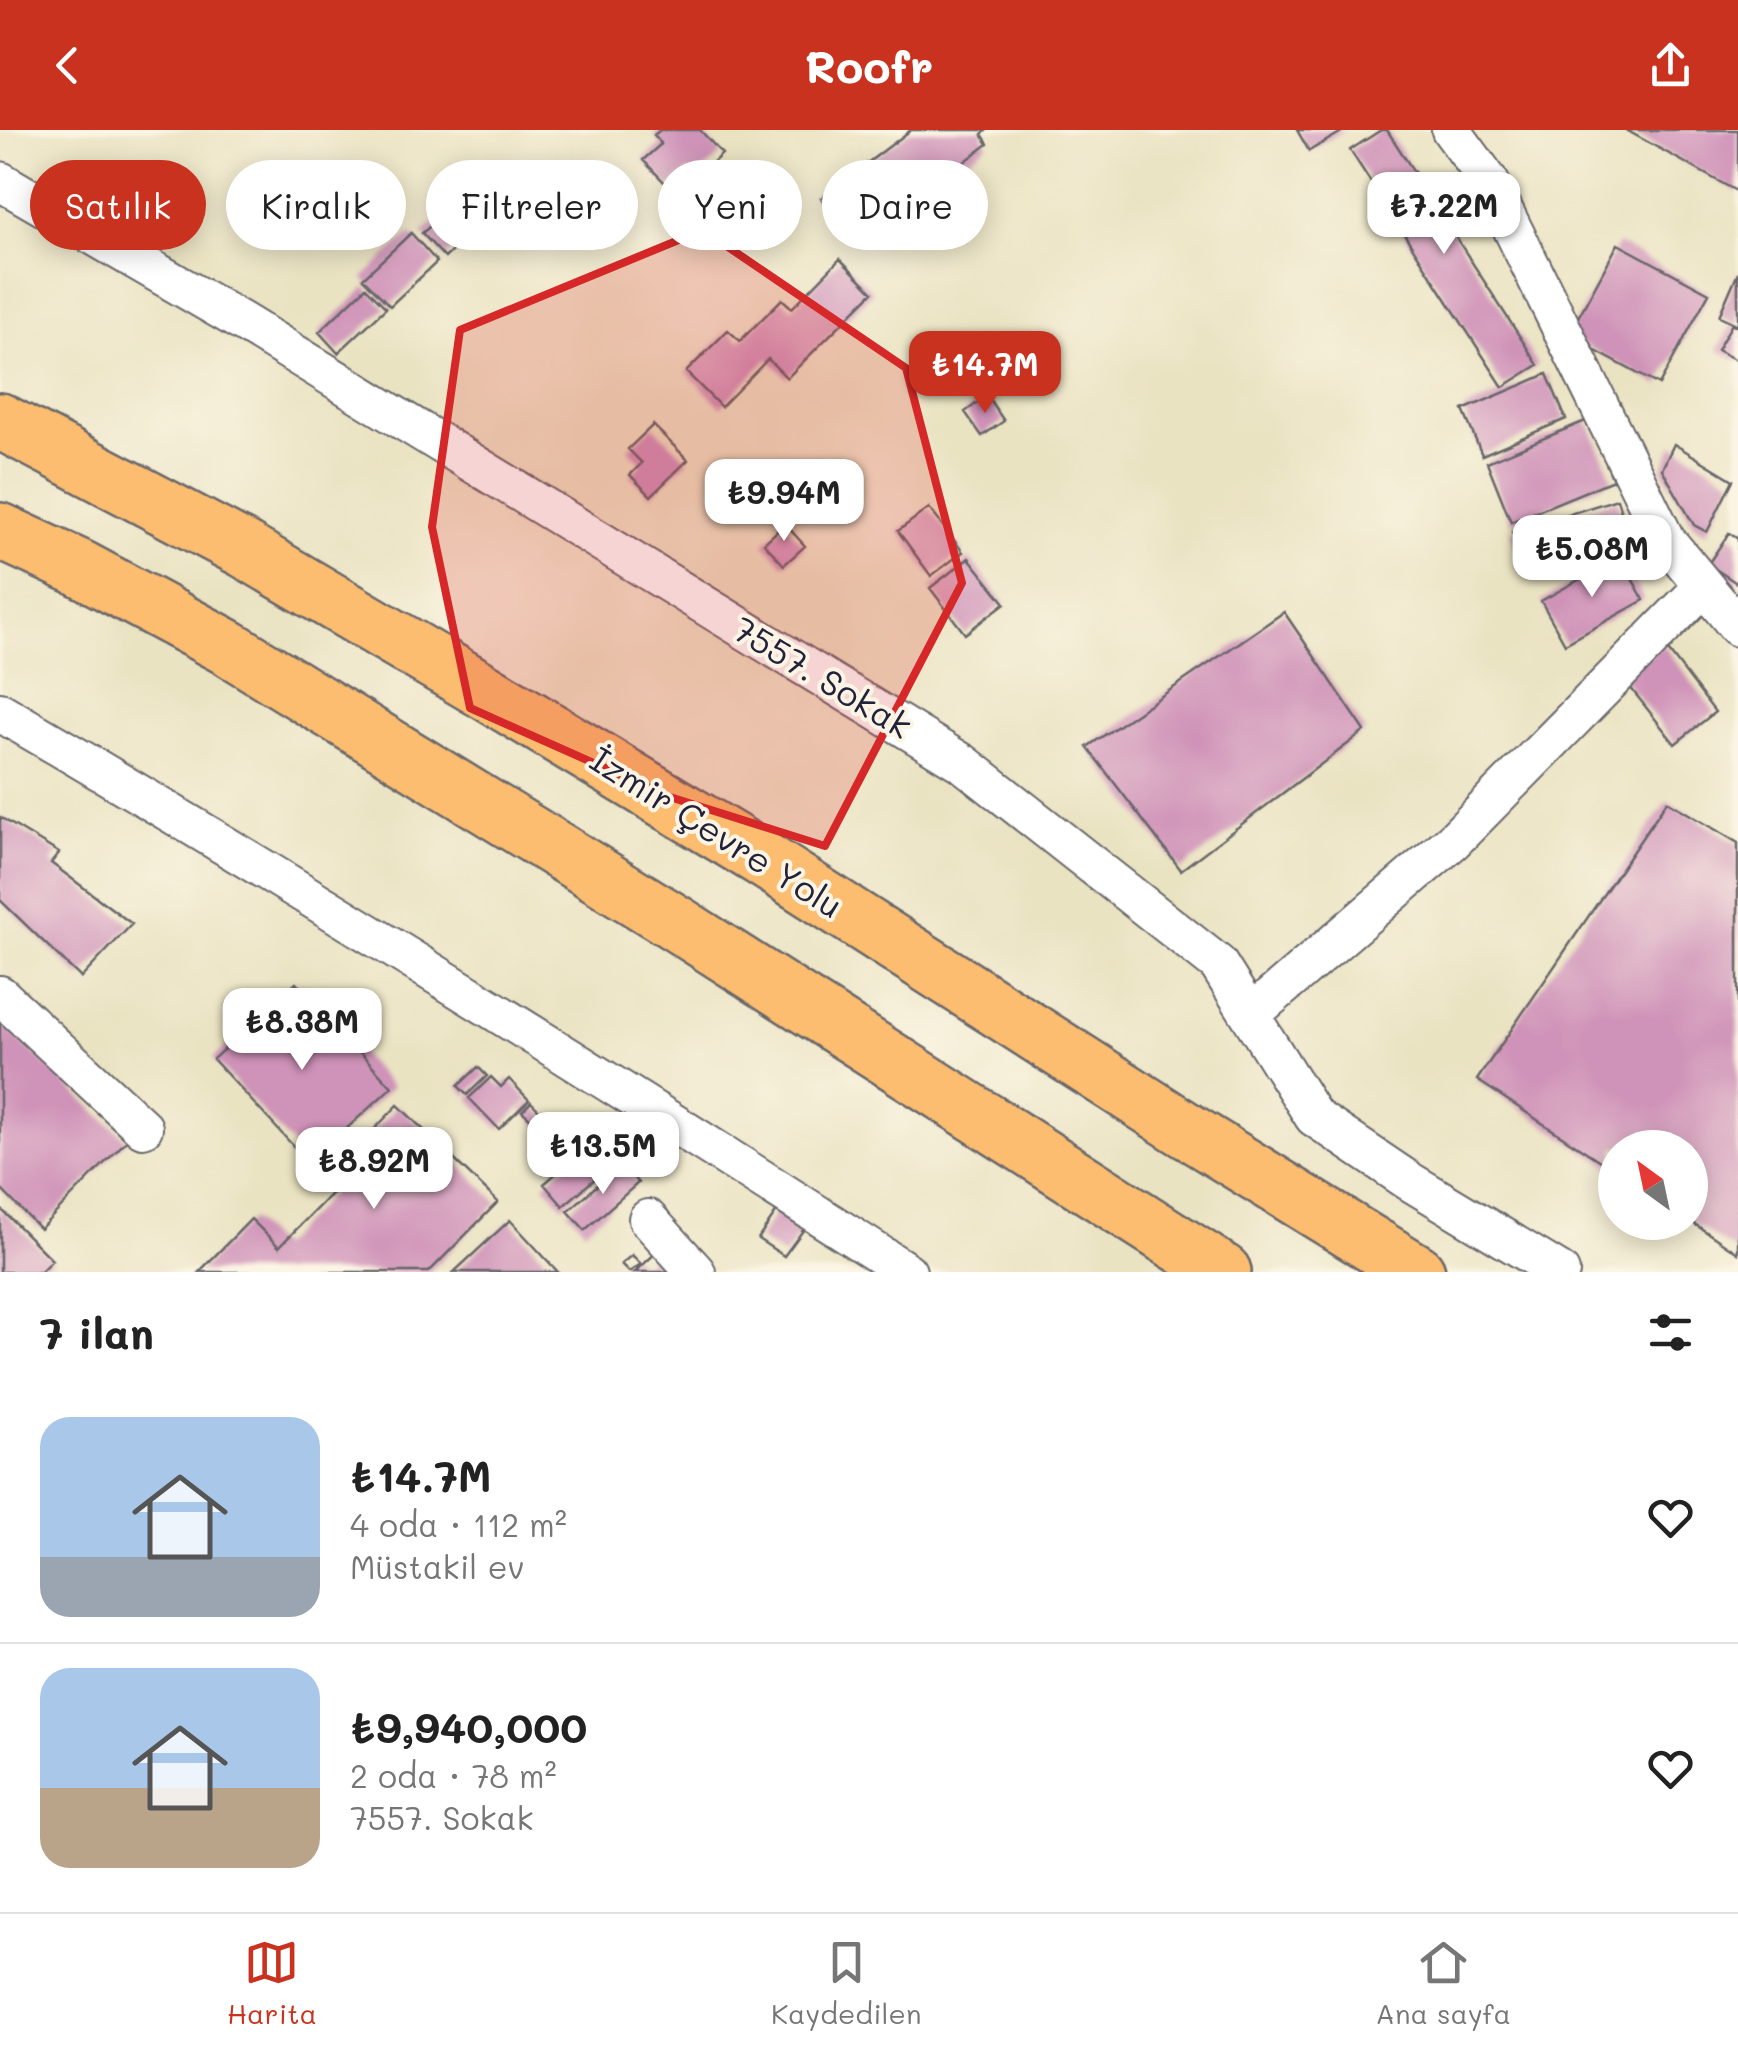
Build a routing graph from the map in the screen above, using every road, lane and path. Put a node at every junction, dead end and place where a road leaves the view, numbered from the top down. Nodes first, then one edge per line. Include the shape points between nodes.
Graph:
1 (1451, 130) edge
2 (0, 181) edge
3 (0, 420) edge
4 (0, 531) edge
5 (1704, 586) junction
6 (1738, 626) edge
7 (1, 715) edge
8 (0, 996) edge
9 (1250, 1015) junction
10 (144, 1128) dead end
11 (648, 1219) dead end
12 (882, 1266) edge
13 (696, 1272) edge
14 (1223, 1272) edge
15 (1417, 1272) edge
16 (1560, 1272) edge

1 - 5 street via 1490,183 1664,539
2 - 9 street, 7557. Sokak via 964,764 1218,964
3 - 15 highway, İzmir Çevre Yolu via 246,550 502,702
4 - 14 highway via 246,658
5 - 6 street
5 - 9 street via 1454,840
7 - 12 street via 307,894
8 - 10 street
9 - 16 street, 7557. Sokak via 1314,1117
11 - 13 street

